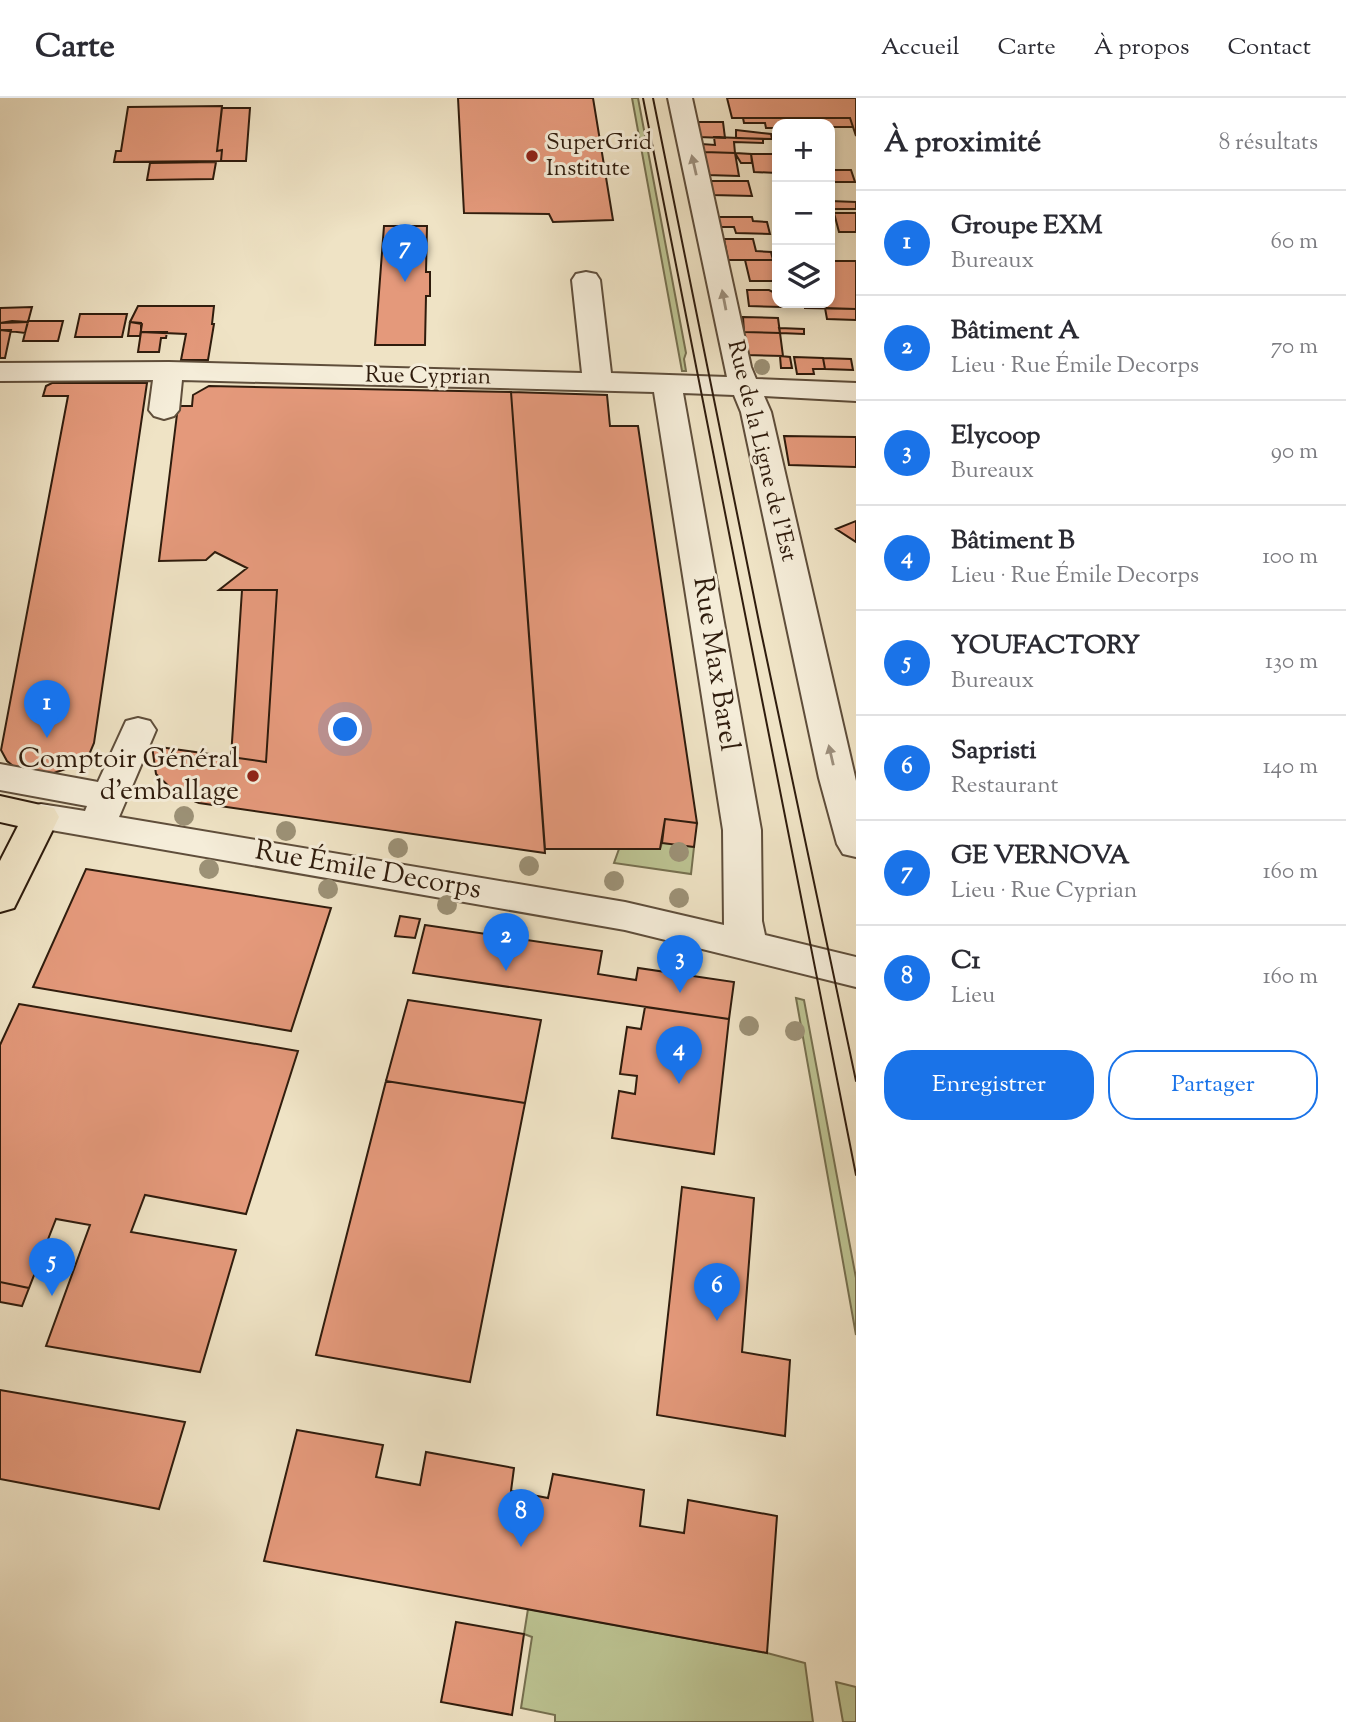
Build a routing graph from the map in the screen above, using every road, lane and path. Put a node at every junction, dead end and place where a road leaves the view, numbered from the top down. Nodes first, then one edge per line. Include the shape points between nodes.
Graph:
1 (680, 98) edge
2 (586, 280) dead end
3 (169, 370) junction
4 (16, 380) edge
5 (597, 382) junction
6 (667, 384) junction
7 (746, 386) junction
8 (856, 392) edge
9 (164, 410) dead end
10 (138, 730) dead end
11 (0, 777) edge
12 (0, 809) edge
13 (103, 812) junction
14 (41, 817) junction
15 (856, 844) edge
16 (0, 898) edge
17 (748, 947) junction
18 (856, 972) edge

7 -> 1 street, Rue de la Ligne de l'Est via 737,367
2 - 5 street
3 - 4 street, Rue Cyprian
3 - 5 street, Rue Cyprian
3 - 9 street
5 - 6 street, Rue Cyprian
6 - 7 street, Rue Cyprian
6 - 17 street, Rue Max Barel via 742,830 743,921
7 - 8 street, Rue Cyprian
15 -> 7 street, Rue de la Ligne de l'Est via 836,778 756,412
10 - 13 street
11 - 13 street
12 - 14 main road, Rue Émile Decorps
13 - 14 street, Rue Émile Decorps
13 - 17 street, Rue Émile Decorps via 611,913
14 - 16 main road
17 - 18 street, Rue Émile Decorps

